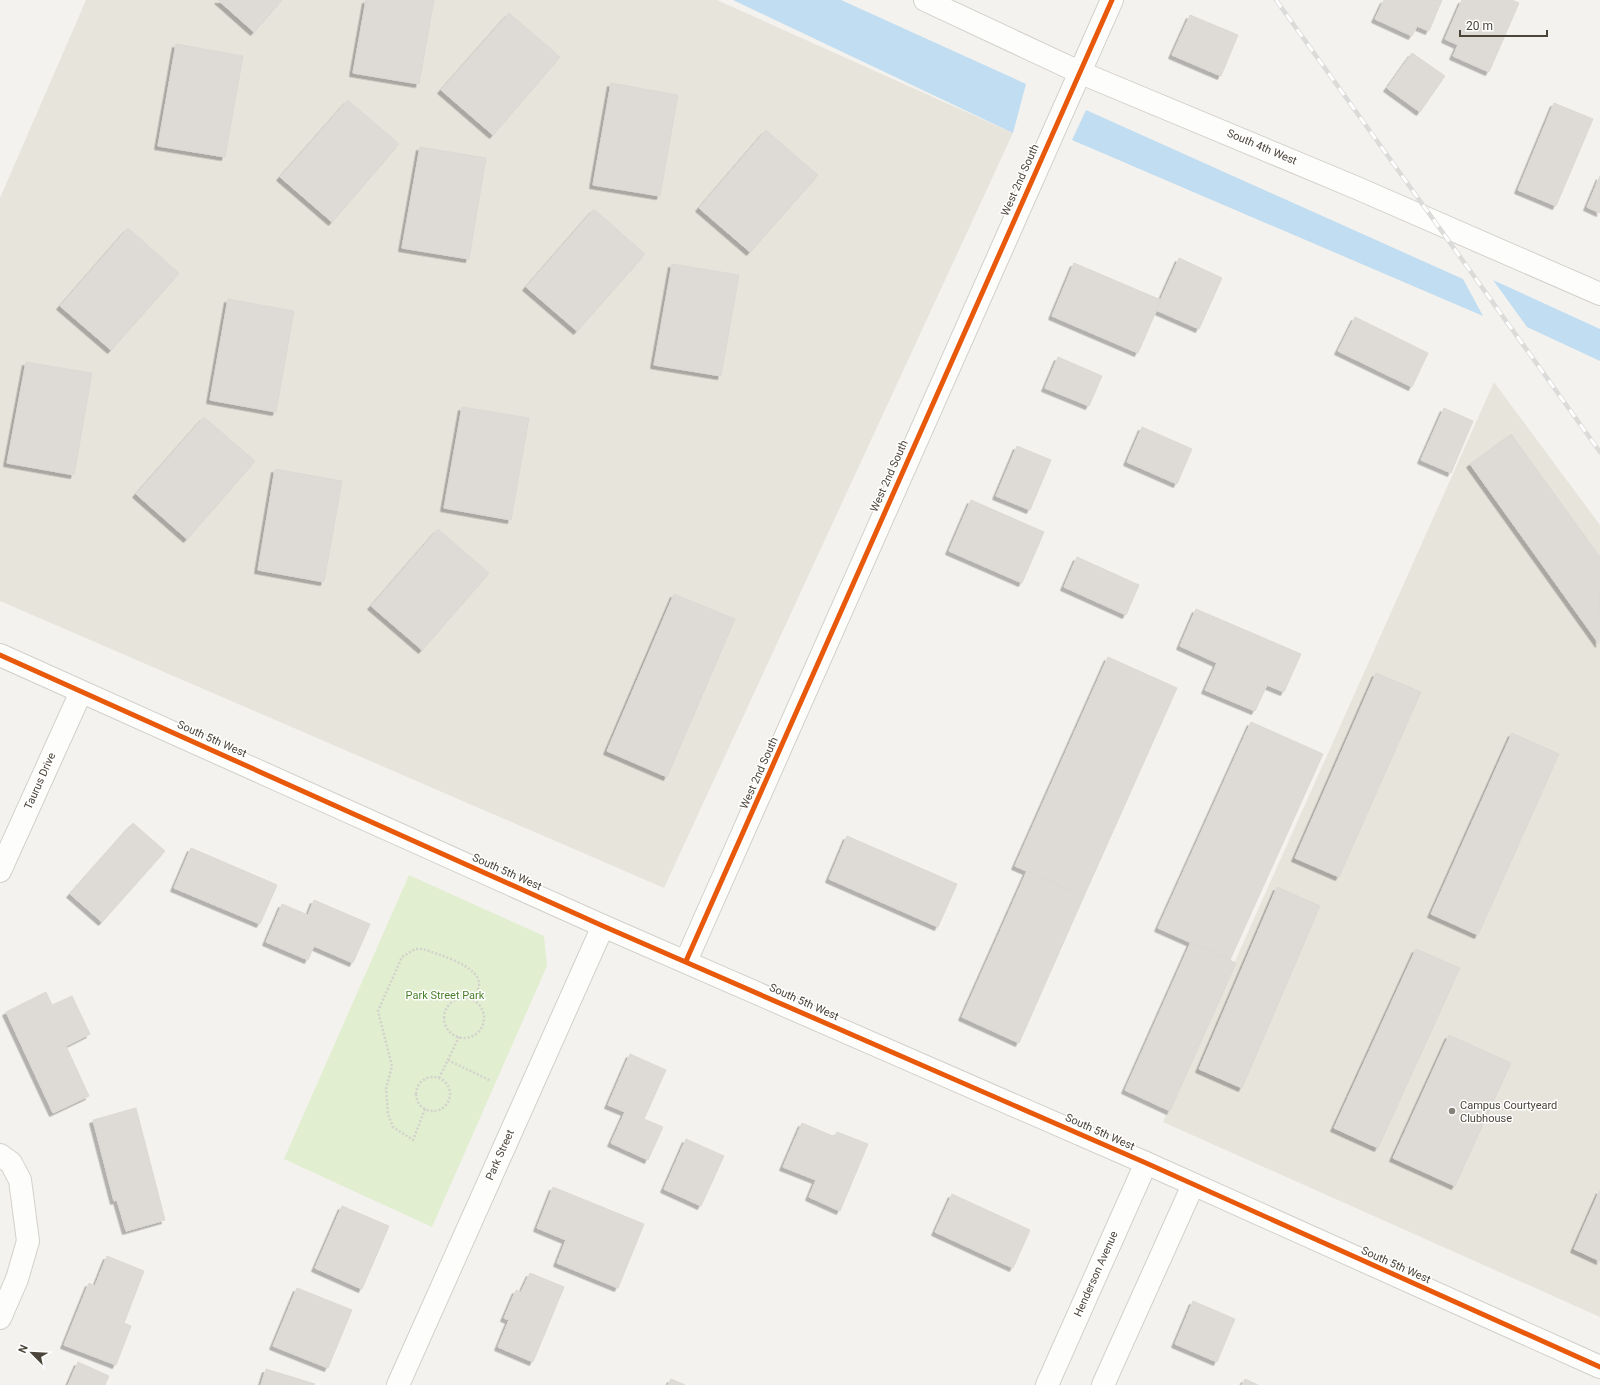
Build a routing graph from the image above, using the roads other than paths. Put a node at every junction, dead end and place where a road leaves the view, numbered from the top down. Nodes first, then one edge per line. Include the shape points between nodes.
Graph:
1 (925, 0) edge
2 (1112, 0) edge
3 (1079, 72) junction
4 (1600, 294) edge
5 (0, 655) edge
6 (81, 692) junction
7 (0, 871) edge
8 (603, 926) junction
9 (686, 961) junction
10 (0, 1154) edge
11 (1146, 1163) junction
12 (1193, 1185) junction
13 (0, 1318) edge
14 (1600, 1367) edge
15 (398, 1385) edge
16 (1047, 1385) edge
17 (1103, 1385) edge

1 - 3 street, South 4th West
2 - 3 street, West 2nd South
3 - 4 street, South 4th West via 1364,190
3 - 9 street, West 2nd South
5 - 6 street, South 5th West
6 - 7 street, Taurus Drive
6 - 8 street, South 5th West
8 - 9 street, South 5th West
8 - 15 street, Park Street
9 - 11 street, South 5th West
10 - 13 street via 11,1163 20,1180 28,1241 17,1279
11 - 12 street, South 5th West
11 - 16 street, Henderson Avenue
12 - 14 street, South 5th West
12 - 17 street

